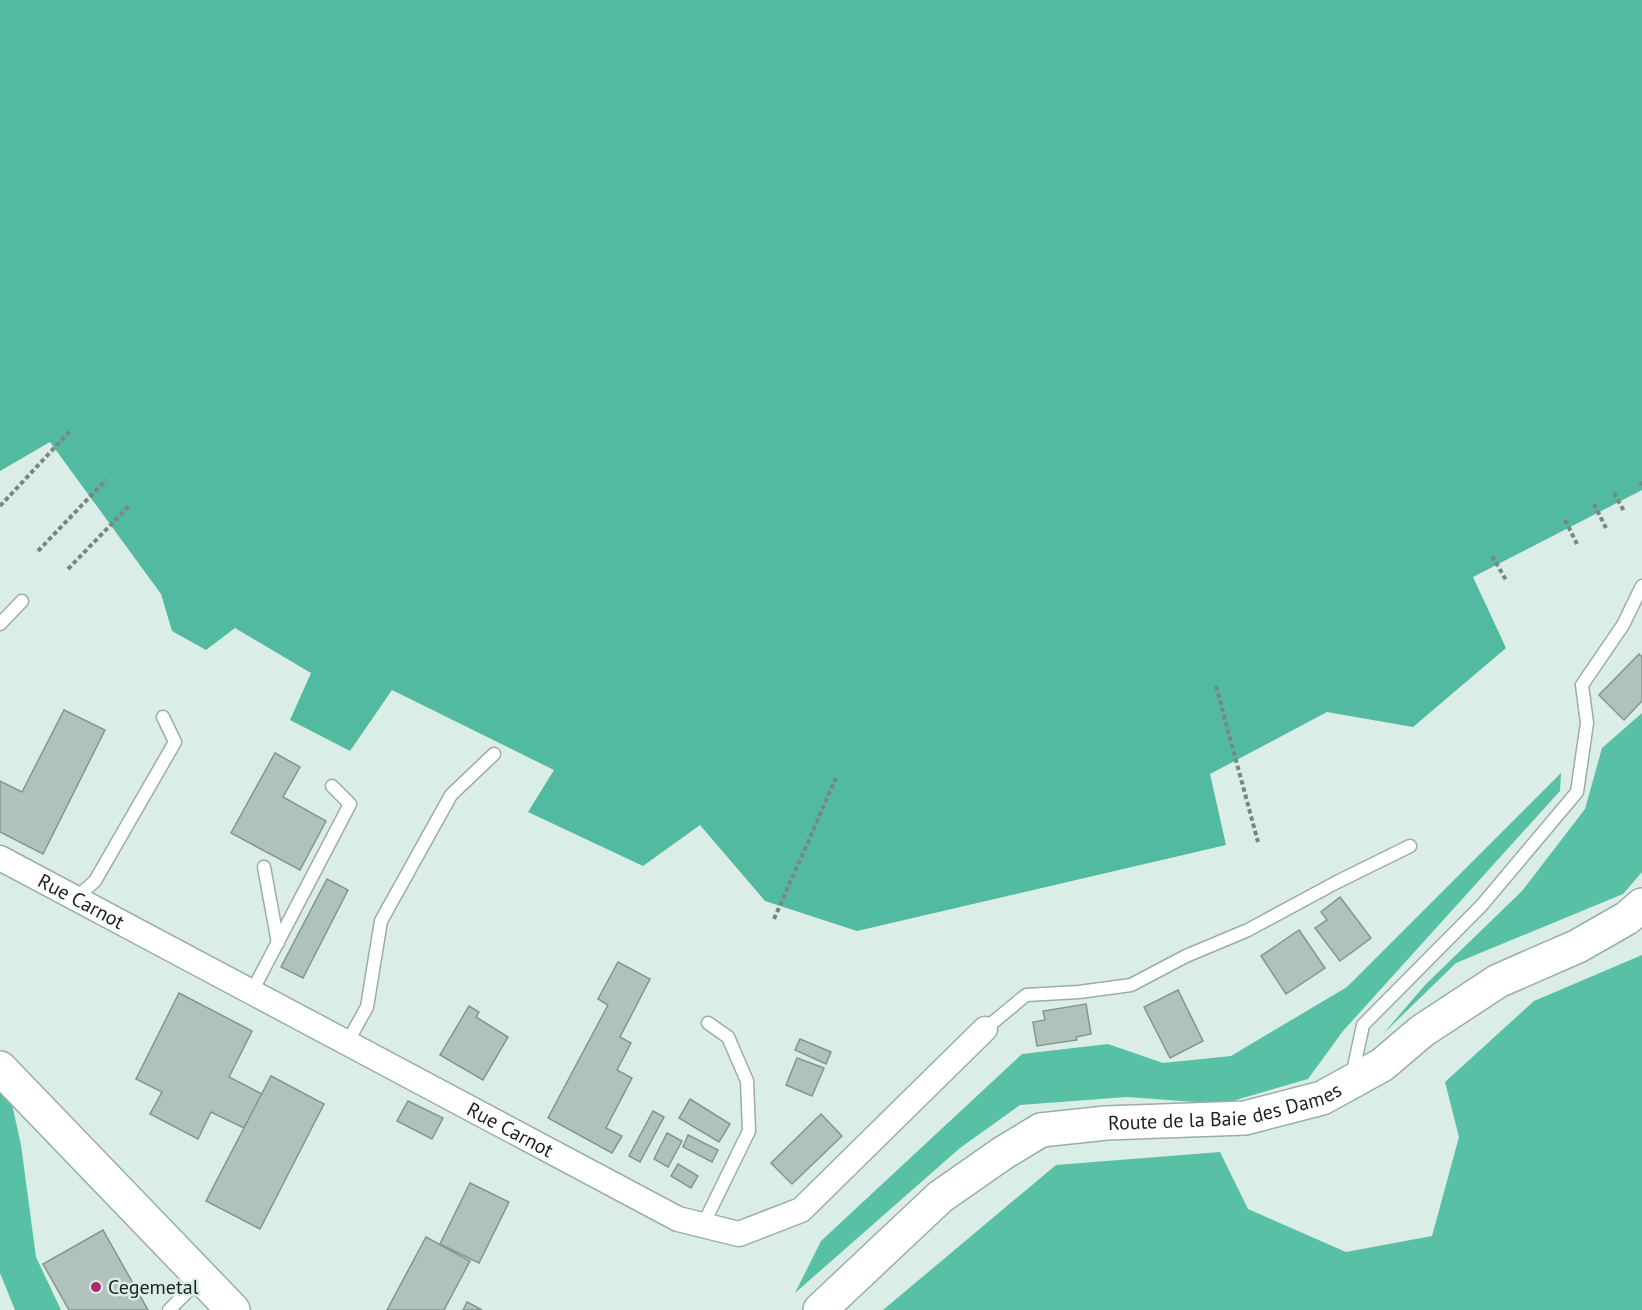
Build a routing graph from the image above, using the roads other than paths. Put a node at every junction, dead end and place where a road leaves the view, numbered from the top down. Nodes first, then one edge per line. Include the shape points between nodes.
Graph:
1 (1642, 586) edge
2 (22, 601) dead end
3 (0, 624) edge
4 (163, 717) dead end
5 (494, 754) dead end
6 (332, 786) dead end
7 (1410, 846) dead end
8 (0, 858) edge
9 (264, 867) dead end
10 (75, 898) junction
11 (1642, 905) edge
12 (278, 943) junction
13 (258, 980) dead end
14 (708, 1023) dead end
15 (985, 1029) joint
16 (347, 1043) junction
17 (0, 1068) edge
18 (1351, 1083) junction
19 (703, 1225) junction
20 (201, 1278) junction
21 (169, 1310) edge
22 (233, 1310) edge
23 (820, 1310) edge

1 - 18 lane via 1623,625 1582,685 1587,723 1576,792 1482,904 1363,1025
2 - 3 lane
4 - 10 lane via 175,742 96,882
5 - 16 lane via 451,795 381,921 367,1007
6 - 12 lane via 350,804
7 - 15 lane via 1248,930 1131,984 1026,995
8 - 10 street, Rue Carnot
9 - 12 lane
10 - 16 street, Rue Carnot
11 - 18 main road, Route de la Baie des Dames via 1578,946 1498,981
12 - 13 lane
14 - 19 lane via 728,1037 747,1081 750,1131
15 - 19 street, Rue Carnot via 801,1210 739,1234
16 - 19 street, Rue Carnot via 678,1219
17 - 20 main road
18 - 23 main road, Route de la Baie des Dames via 1322,1098 1245,1118 1106,1123 1041,1130 940,1197
20 - 21 lane
20 - 22 main road

